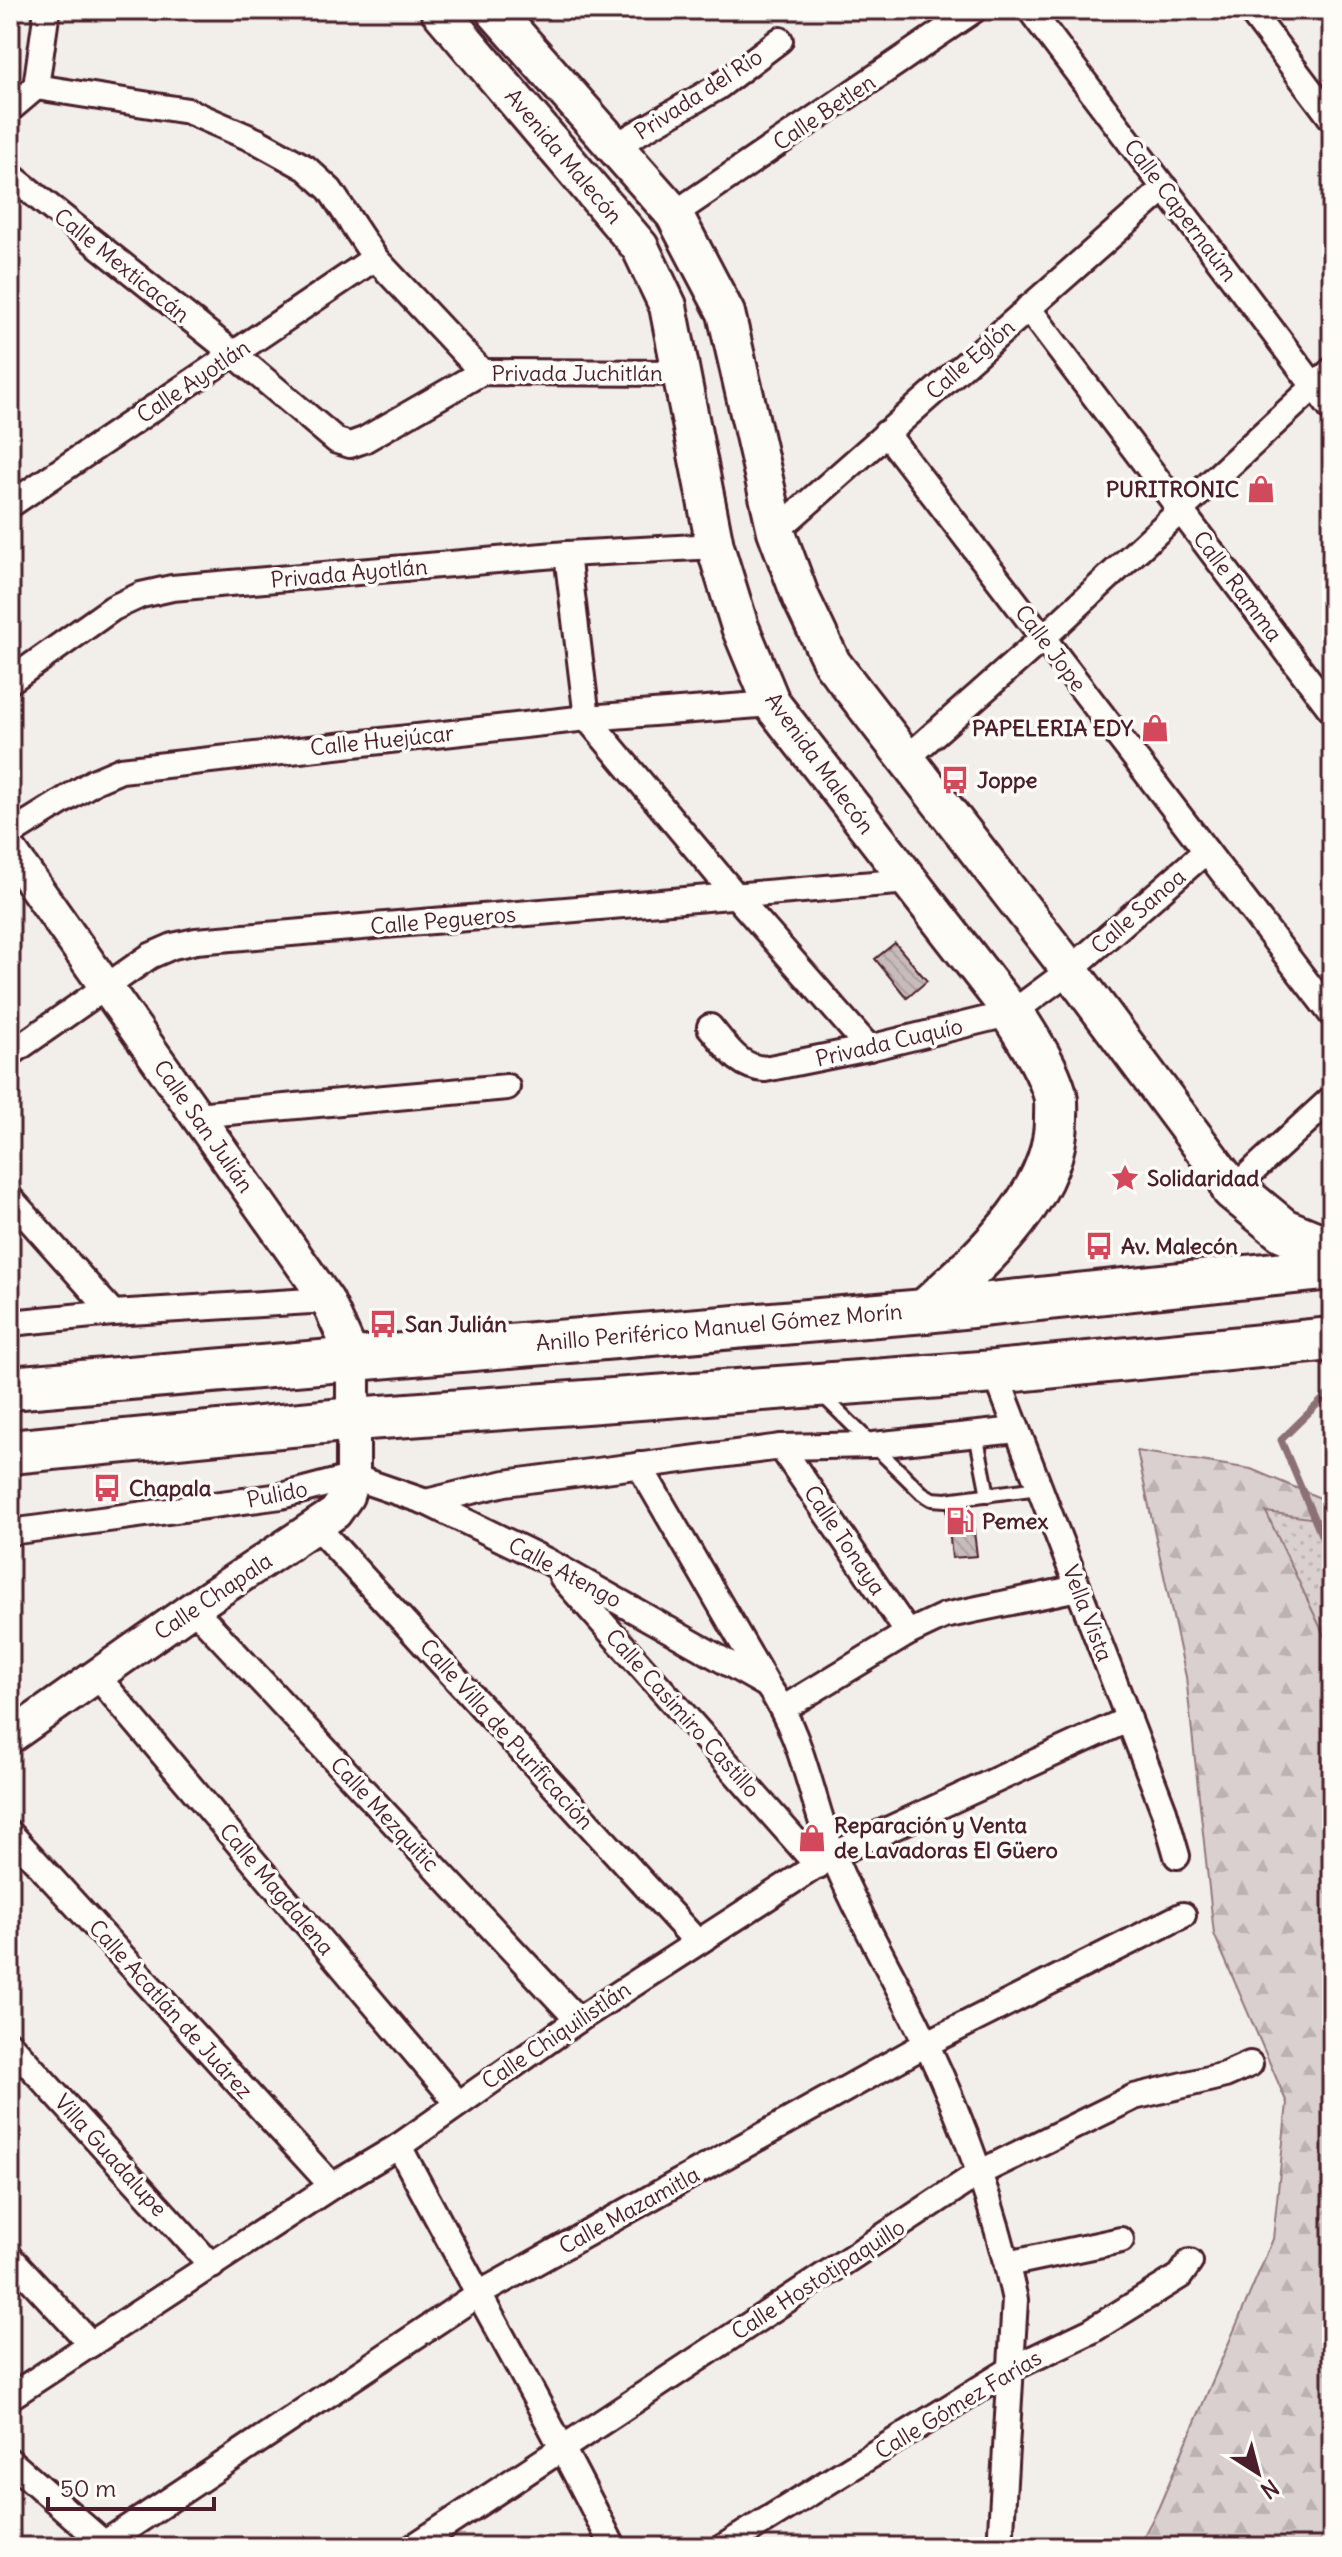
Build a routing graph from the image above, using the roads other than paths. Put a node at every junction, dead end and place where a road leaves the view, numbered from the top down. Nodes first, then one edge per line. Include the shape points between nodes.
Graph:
1 (47, 10) edge
2 (439, 10) edge
3 (494, 10) edge
4 (511, 10) edge
5 (974, 10) edge
6 (1030, 10) edge
7 (1250, 10) edge
8 (780, 40) dead end
9 (36, 87) junction
10 (578, 104) junction
11 (10, 109) edge
12 (1332, 119) edge
13 (615, 146) junction
14 (10, 175) edge
15 (1165, 188) junction
16 (674, 214) junction
17 (375, 258) junction
18 (1028, 308) junction
19 (234, 354) junction
20 (482, 372) junction
21 (683, 373) junction
22 (1323, 378) edge
23 (1332, 410) edge
24 (886, 433) junction
25 (10, 505) edge
26 (1181, 510) junction
27 (776, 531) junction
28 (715, 546) junction
29 (567, 554) junction
30 (1043, 638) junction
31 (10, 681) edge
32 (772, 704) junction
33 (1332, 711) edge
34 (587, 718) junction
35 (906, 759) junction
36 (10, 834) edge
37 (10, 851) edge
38 (1206, 851) junction
39 (909, 881) junction
40 (736, 896) junction
41 (1070, 970) junction
42 (107, 987) junction
43 (1012, 1013) junction
44 (1332, 1015) edge
45 (710, 1027) dead end
46 (869, 1048) junction
47 (10, 1054) edge
48 (507, 1087) dead end
49 (1332, 1098) edge
50 (196, 1115) junction
51 (1233, 1189) junction
52 (10, 1198) edge
53 (1332, 1250) edge
54 (1332, 1268) edge
55 (327, 1300) junction
56 (925, 1311) junction
57 (113, 1313) junction
58 (10, 1323) edge
59 (1332, 1339) edge
60 (353, 1357) junction
61 (995, 1372) junction
62 (812, 1385) junction
63 (10, 1388) edge
64 (354, 1419) junction
65 (1017, 1430) junction
66 (976, 1434) junction
67 (873, 1445) junction
68 (781, 1447) junction
69 (10, 1452) edge
70 (639, 1465) junction
71 (353, 1477) junction
72 (1039, 1488) junction
73 (988, 1495) junction
74 (426, 1502) junction
75 (317, 1527) junction
76 (10, 1532) edge
77 (547, 1561) junction
78 (1078, 1588) junction
79 (193, 1608) junction
80 (908, 1633) junction
81 (97, 1676) junction
82 (767, 1685) junction
83 (784, 1708) junction
84 (1129, 1719) junction
85 (13, 1729) edge
86 (10, 1833) edge
87 (1177, 1856) dead end
88 (826, 1860) junction
89 (1183, 1915) dead end
90 (697, 1942) junction
91 (578, 2020) junction
92 (10, 2044) edge
93 (926, 2044) junction
94 (1250, 2064) dead end
95 (457, 2102) junction
96 (399, 2146) junction
97 (979, 2173) junction
98 (332, 2186) junction
99 (1121, 2240) dead end
100 (10, 2257) edge
101 (1190, 2262) dead end
102 (1007, 2264) junction
103 (212, 2266) junction
104 (477, 2295) junction
105 (91, 2344) junction
106 (1013, 2368) junction
107 (10, 2397) edge
108 (564, 2447) junction
109 (10, 2461) edge
110 (104, 2546) edge
111 (413, 2547) edge
112 (613, 2547) edge
113 (723, 2547) edge
114 (1000, 2547) edge

1 - 9 street
2 - 21 main road, Avenida Malecón via 640,247 668,306
3 - 10 main road, Avenida Malecón
4 - 10 street
5 - 16 street, Calle Betlen
6 - 15 street, Calle Capernaúm
7 - 12 street
8 - 13 street, Privada del Río via 718,87
9 - 11 street
9 - 17 street via 188,111 257,141 306,168 330,190
10 - 13 main road, Avenida Malecón
13 - 16 main road, Avenida Malecón
14 - 19 street, Calle Mexticacán
15 - 18 street, Calle Eglón
15 - 22 street, Calle Capernaúm
16 - 27 main road, Avenida Malecón via 726,313
17 - 19 street, Calle Ayotlán
17 - 20 street
18 - 24 street, Calle Eglón
18 - 26 street, Calle Ramma
19 - 20 street, Privada Juchitlán via 337,441 350,445
19 - 25 street, Calle Ayotlán
20 - 21 street, Privada Juchitlán
21 - 28 main road, Avenida Malecón
22 - 23 street, Calle Capernaúm
22 - 26 street
24 - 27 street, Calle Eglón
24 - 30 street, Calle Jope
26 - 30 street
26 - 33 street, Calle Ramma
27 - 35 main road, Avenida Malecón via 832,663
28 - 29 street, Privada Ayotlán
28 - 32 main road, Avenida Malecón
29 - 31 street, Privada Ayotlán via 141,595 113,608
29 - 34 street
30 - 35 street
30 - 38 street, Calle Jope
32 - 34 street, Calle Huejúcar
32 - 39 main road, Avenida Malecón
34 - 36 street, Calle Huejúcar via 121,770
34 - 40 street
35 - 41 main road, Avenida Malecón
37 - 42 street, Calle San Julián
38 - 41 street, Calle Sanoa
38 - 44 street, Calle Jope
39 - 40 street, Calle Pegueros
39 - 43 main road, Avenida Malecón
40 - 42 street, Calle Pegueros via 196,941 150,956
40 - 46 street
41 - 43 street, Privada Cuquío
41 - 51 main road, Avenida Malecón
42 - 47 street, Calle Pegueros
42 - 50 street, Calle San Julián
43 - 46 street, Privada Cuquío
43 - 56 highway, Avenida Malecón via 1041,1059 1056,1097 1056,1136 1045,1176 977,1263
45 - 46 street, Privada Cuquío via 750,1068
48 - 50 street
49 - 51 street
50 - 55 street, Calle San Julián
51 - 53 highway, Avenida Malecón via 1283,1230
52 - 57 street
54 - 56 highway, Anillo Periférico Manuel Gómez Morín
55 - 57 street
55 - 60 street, Calle San Julián
56 - 60 highway, Anillo Periférico Manuel Gómez Morín
57 - 58 street
59 - 61 highway
60 - 63 highway, Anillo Periférico Manuel Gómez Morín
60 - 64 street, Calle San Julián
61 - 62 highway
61 - 65 street, Vella Vista
62 - 64 highway
62 - 67 lane
64 - 69 highway
64 - 71 street, Calle Chapala
65 - 66 street
65 - 72 street, Vella Vista
66 - 67 street
66 - 73 lane
67 - 68 street
67 - 73 lane via 932,1499
68 - 70 street
68 - 80 street, Calle Tonaya
70 - 74 street via 505,1483
70 - 82 street
71 - 74 street, Calle Atengo
71 - 75 street, Calle Chapala via 335,1513
71 - 76 street, Pulido via 281,1496
72 - 73 lane
72 - 78 street, Vella Vista
74 - 77 street, Calle Atengo
75 - 79 street, Calle Chapala
75 - 90 street, Calle Villa de Purificación
77 - 82 street, Calle Atengo
77 - 88 street, Calle Casimiro Castillo
78 - 80 street via 944,1616
78 - 84 street, Vella Vista
79 - 81 street, Calle Chapala
79 - 91 street, Calle Mezquitic
80 - 83 street
81 - 85 street, Calle Chapala
81 - 95 street, Calle Magdalena
82 - 83 street
83 - 88 street
84 - 87 street, Vella Vista
84 - 88 street, Calle Chiquilistlán
86 - 98 street, Calle Acatlán de Juárez
88 - 90 street, Calle Chiquilistlán
88 - 93 street
89 - 93 street, Calle Mazamitla
90 - 91 street, Calle Chiquilistlán
91 - 95 street, Calle Chiquilistlán
92 - 103 street, Villa Guadalupe
93 - 97 street
93 - 104 street, Calle Mazamitla
94 - 97 street, Calle Hostotipaquillo via 1134,2097
95 - 96 street, Calle Chiquilistlán
96 - 98 street, Calle Chiquilistlán
96 - 104 street
97 - 102 street
97 - 108 street, Calle Hostotipaquillo
98 - 103 street, Calle Chiquilistlán
99 - 102 street
100 - 105 street
101 - 106 street, Calle Gómez Farías via 1180,2276 1091,2331
102 - 106 street via 1015,2300
103 - 105 street, Calle Chiquilistlán
104 - 108 street
104 - 110 street, Calle Mazamitla
105 - 107 street, Calle Chiquilistlán
106 - 113 street, Calle Gómez Farías
106 - 114 street
108 - 111 street, Calle Hostotipaquillo
108 - 112 street
109 - 110 street

